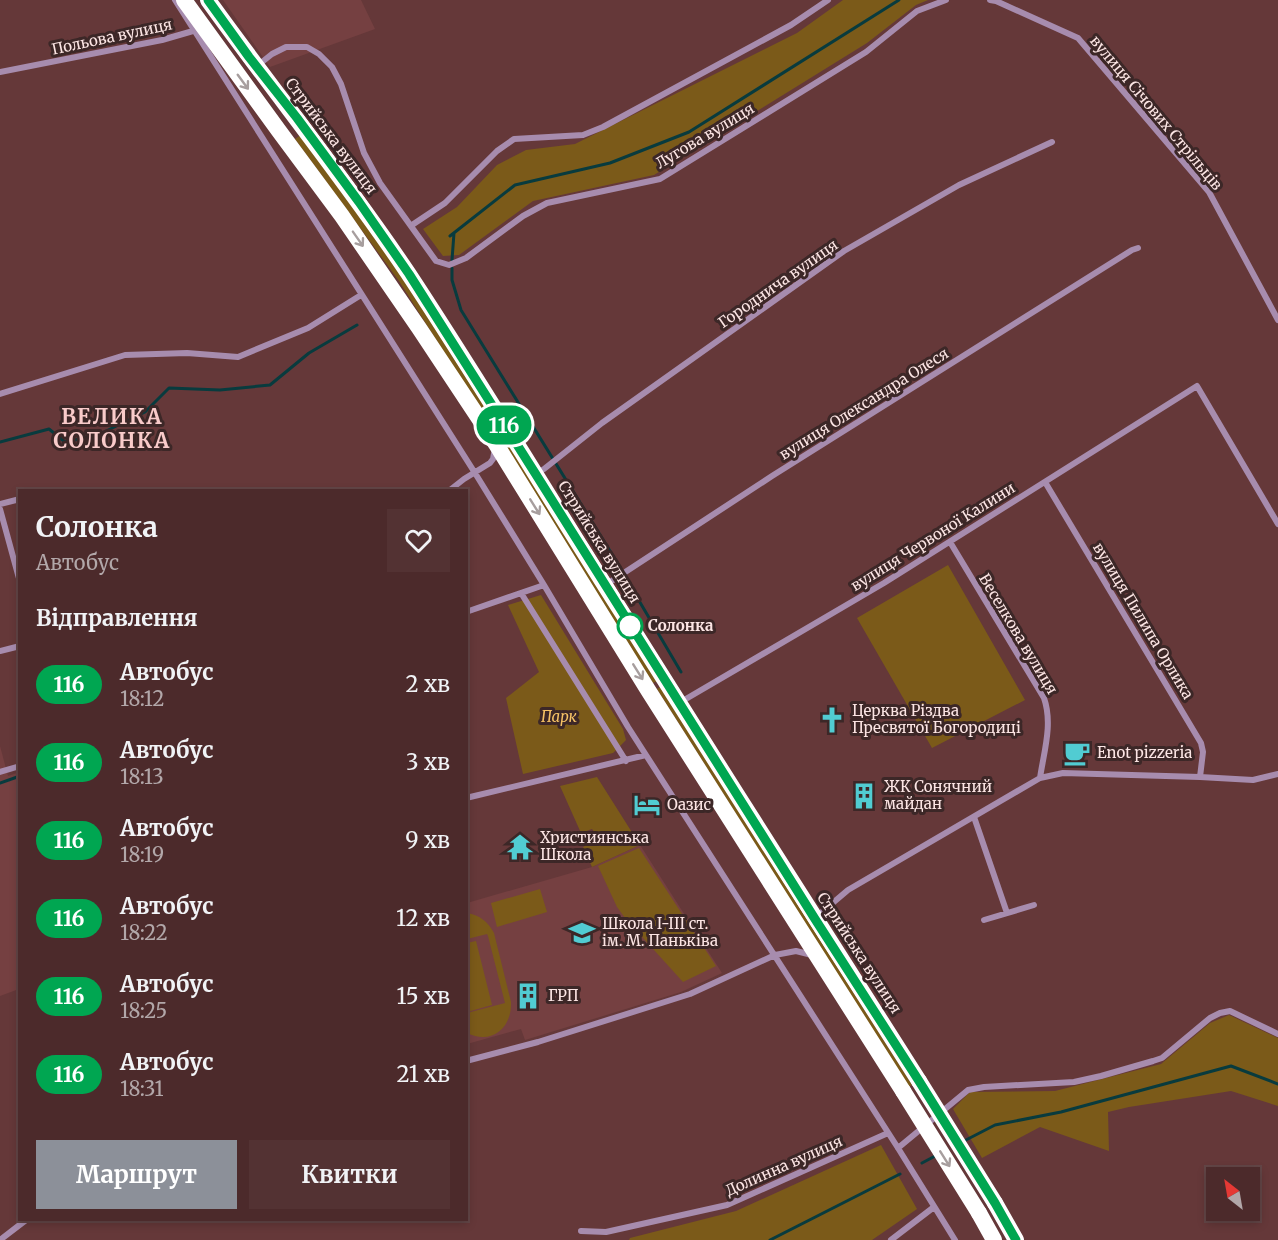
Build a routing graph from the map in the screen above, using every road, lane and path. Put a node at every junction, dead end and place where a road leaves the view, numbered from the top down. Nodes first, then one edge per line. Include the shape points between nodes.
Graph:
1 (175, 0) edge
2 (184, 0) edge
3 (208, 0) edge
4 (828, 0) edge
5 (946, 0) edge
6 (990, 0) edge
7 (194, 31) junction
8 (256, 66) junction
9 (0, 72) edge
10 (1052, 142) dead end
11 (412, 225) junction
12 (1138, 248) dead end
13 (361, 295) junction
14 (1278, 320) edge
15 (0, 394) edge
16 (496, 444) junction
17 (483, 468) junction
18 (543, 469) junction
19 (475, 473) junction
20 (514, 474) junction
21 (1045, 482) junction
22 (451, 489) edge
23 (18, 500) edge
24 (0, 504) edge
25 (0, 509) edge
26 (1278, 524) edge
27 (950, 542) junction
28 (18, 575) edge
29 (544, 585) junction
30 (605, 586) junction
31 (521, 593) junction
32 (468, 611) edge
33 (18, 646) edge
34 (0, 651) edge
35 (679, 703) junction
36 (646, 755) junction
37 (626, 761) junction
38 (18, 767) edge
39 (0, 772) edge
40 (1278, 774) edge
41 (1200, 777) junction
42 (1040, 778) junction
43 (468, 798) edge
44 (974, 817) junction
45 (1034, 905) dead end
46 (1008, 913) junction
47 (815, 919) junction
48 (984, 920) dead end
49 (797, 924) junction
50 (796, 951) junction
51 (775, 955) junction
52 (819, 958) junction
53 (1278, 1034) edge
54 (468, 1060) edge
55 (888, 1133) junction
56 (898, 1148) junction
57 (934, 1207) junction
58 (25, 1221) edge
59 (581, 1231) dead end
60 (0, 1240) edge
61 (891, 1240) edge
62 (955, 1240) edge
63 (994, 1240) edge
64 (1016, 1240) edge

1 - 7 street, Польова вулиця
2 -> 16 highway via 342,216
3 - 8 highway, Стрийська вулиця
4 - 11 street via 791,25 603,127 583,135 514,139 445,203
5 - 11 street, Лугова вулиця via 917,11 866,52 660,179 547,203 466,258 449,265 436,261
6 - 14 street, вулиця Січових Стрільців via 1078,38 1209,192
7 - 9 street, Польова вулиця
7 - 13 street
8 - 11 street, Лугова вулиця via 286,47 307,47 332,67 364,153 380,183
8 - 18 highway, Стрийська вулиця via 366,212
10 - 18 street, Городнича вулиця via 958,185 844,251
12 - 30 street, вулиця Олександра Олеся via 782,470
13 - 15 street via 308,328 238,357 187,353 125,355
13 - 19 street
16 - 17 street via 493,459
16 - 20 highway
17 - 19 street
17 - 20 street via 500,466
18 - 30 highway, Стрийська вулиця
19 - 22 street
19 - 29 street
20 -> 49 highway
21 - 26 street, вулиця Червоної Калини via 1197,387
21 - 27 street, вулиця Червоної Калини
21 - 41 street, вулиця Пилипа Орлика via 1201,743
23 - 24 street
25 - 28 street
27 - 35 street, вулиця Червоної Калини
27 - 42 street, Веселкова вулиця via 1044,698 1049,723
29 - 31 street
29 - 36 street
30 - 35 highway, Стрийська вулиця
31 - 32 street
31 - 37 street
33 - 34 street
35 - 47 highway, Стрийська вулиця
36 - 37 street
36 - 51 street
37 - 43 street
38 - 39 street
40 - 41 street via 1253,780
41 - 42 street via 1063,773
42 - 44 street
44 - 46 street
44 - 47 street via 848,890
45 - 46 street
46 - 48 street
47 - 64 highway, Стрийська вулиця, bridge
49 - 50 street via 801,938
49 - 52 highway
50 - 51 street
50 - 52 street
51 - 54 street via 690,994
51 - 55 street
52 -> 63 highway, bridge
53 - 56 street via 1230,1011 1220,1013 1154,1061 1074,1082 968,1090
55 - 56 street
55 - 59 street, Долинна вулиця via 727,1205 606,1232
56 - 57 street
57 - 61 street
57 - 62 street
58 - 60 street

